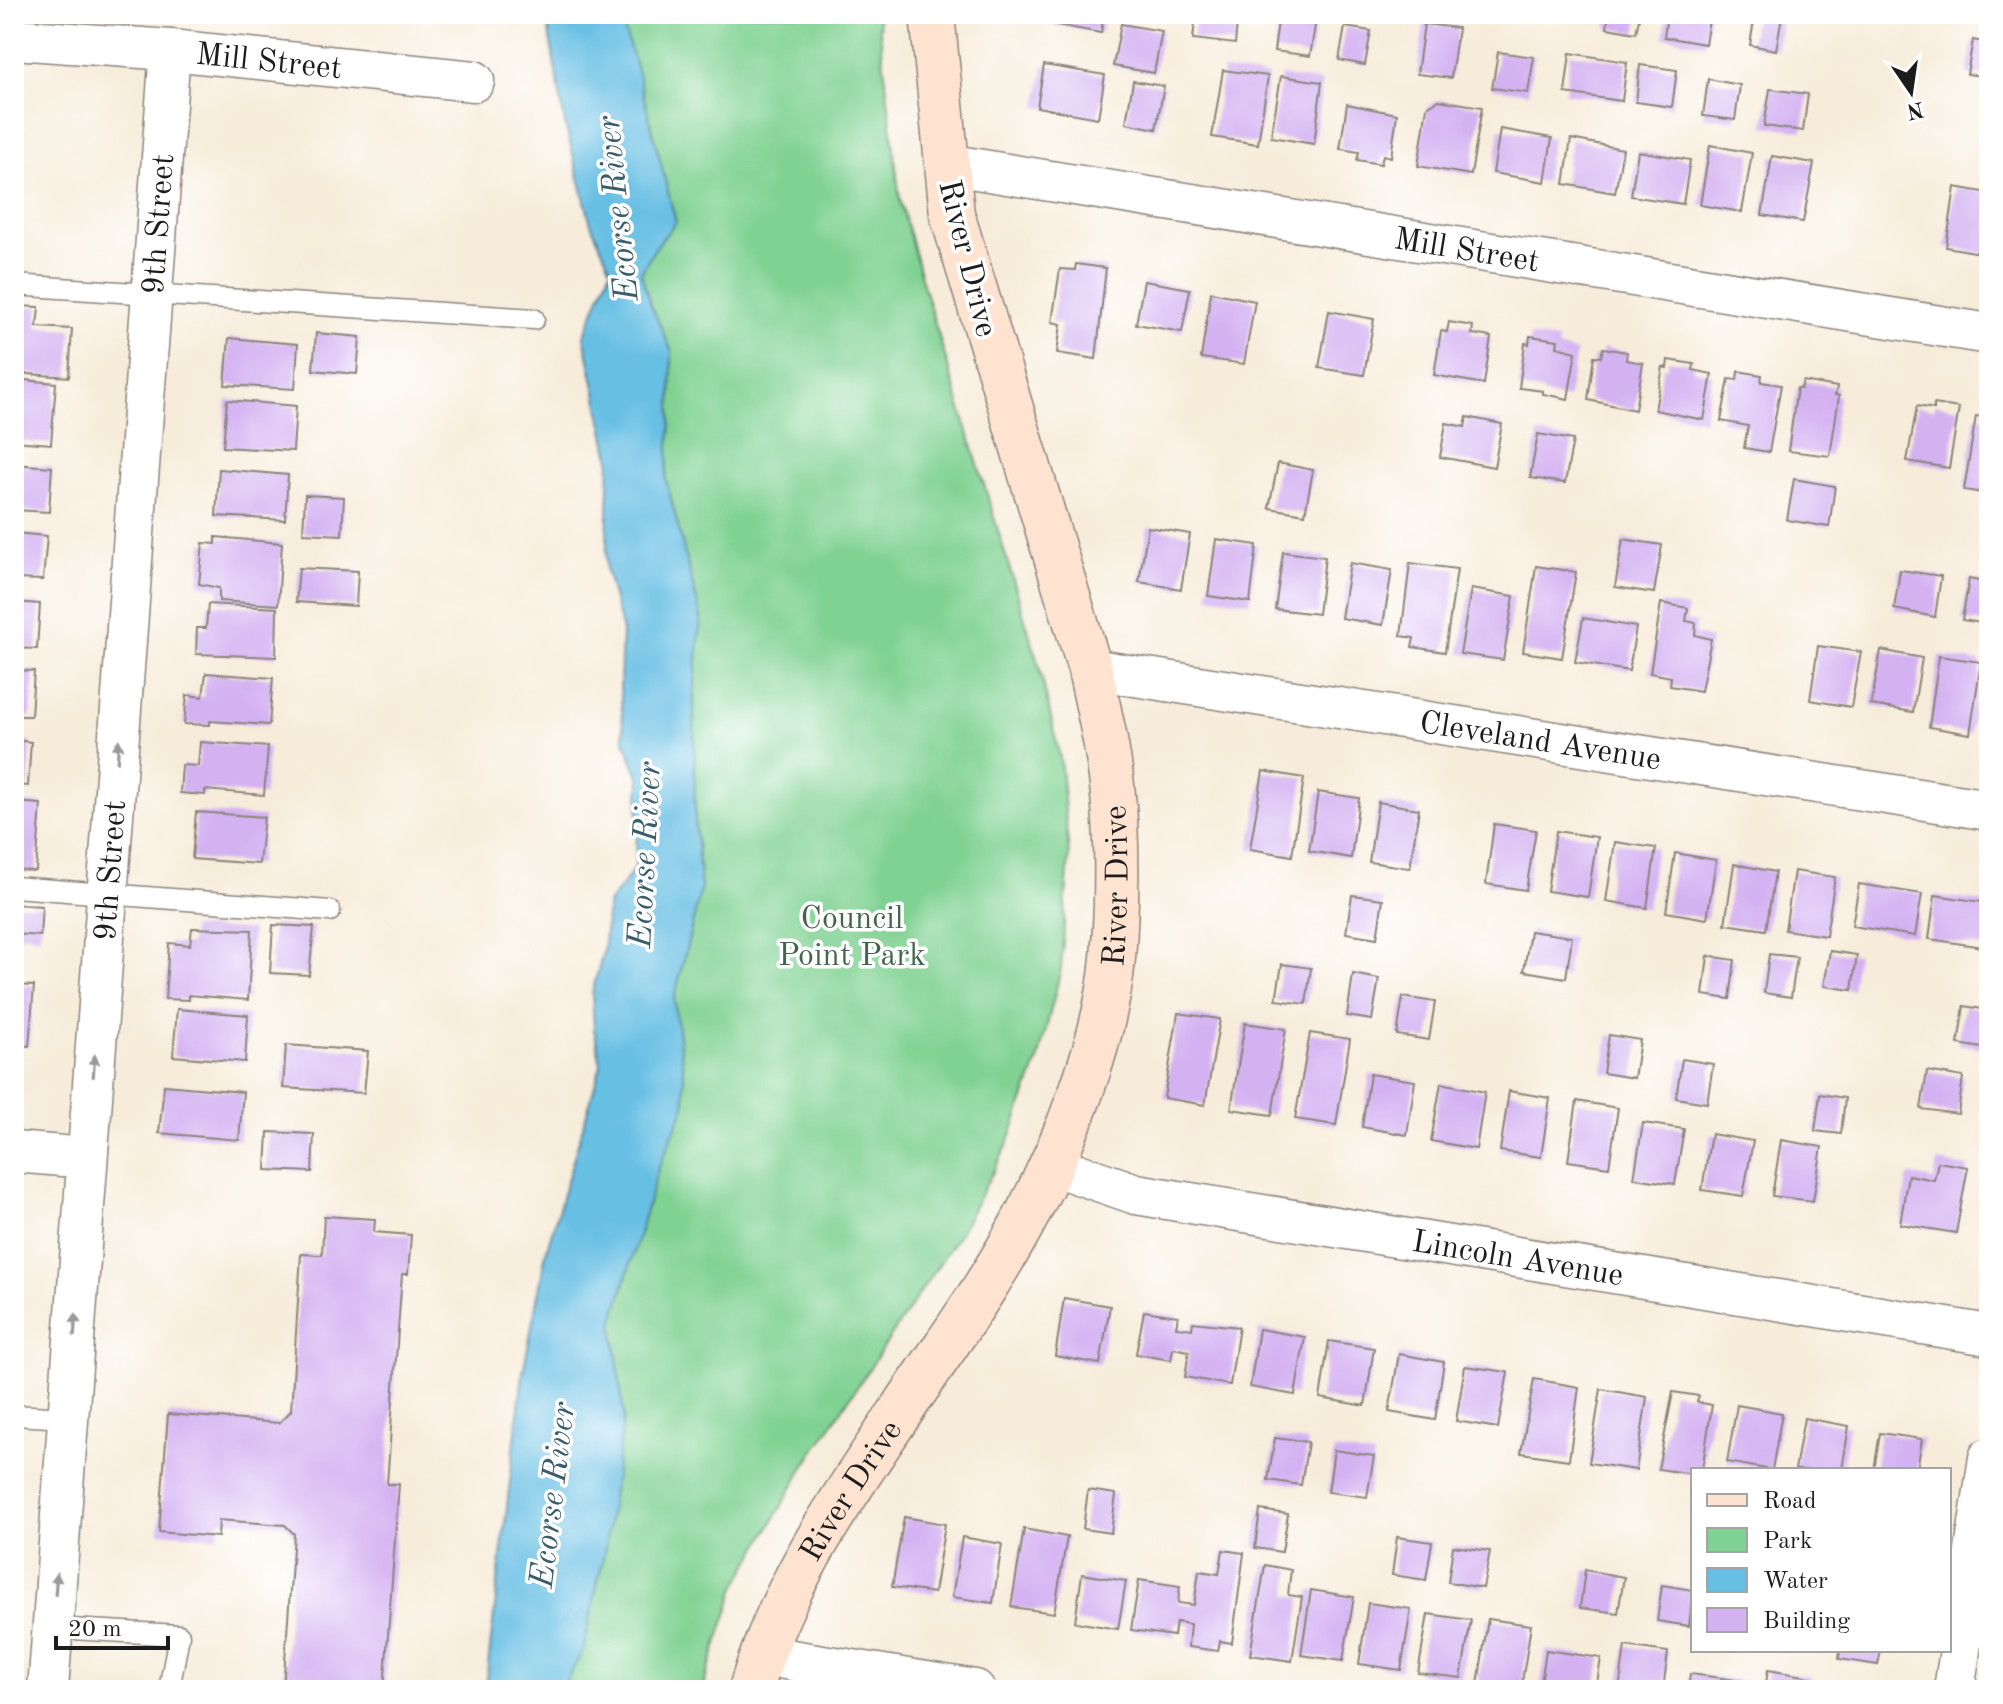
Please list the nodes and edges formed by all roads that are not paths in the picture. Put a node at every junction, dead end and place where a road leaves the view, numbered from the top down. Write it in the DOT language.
graph roads {
  1 [pos="932,14"];
  2 [pos="14,39"];
  3 [pos="170,50"];
  4 [pos="474,81"];
  5 [pos="946,164"];
  6 [pos="14,285"];
  7 [pos="152,295"];
  8 [pos="534,319"];
  9 [pos="1989,334"];
  10 [pos="1090,669"];
  11 [pos="1989,810"];
  12 [pos="14,887"];
  13 [pos="107,893"];
  14 [pos="330,911"];
  15 [pos="14,1152"];
  16 [pos="87,1158"];
  17 [pos="1052,1165"];
  18 [pos="1989,1335"];
  19 [pos="14,1415"];
  20 [pos="68,1418"];
  21 [pos="1989,1458"];
  22 [pos="53,1628"];
  23 [pos="756,1673"];
  24 [pos="48,1690"];
  25 [pos="169,1690"];
  26 [pos="975,1690"];
  27 [pos="1954,1690"];
  1 -- 5 [label="street, River Drive"];
  2 -- 3 [label="street, Mill Street"];
  3 -- 4 [label="street, Mill Street"];
  3 -- 7 [label="street, 9th Street"];
  5 -- 9 [label="street, Mill Street"];
  5 -- 10 [label="street, River Drive"];
  6 -- 7 [label="lane"];
  7 -- 8 [label="lane"];
  13 -- 7 [label="street, 9th Street, one-way"];
  10 -- 11 [label="street, Cleveland Avenue"];
  10 -- 17 [label="street, River Drive"];
  12 -- 13 [label="lane"];
  13 -- 14 [label="lane"];
  16 -- 13 [label="street, 9th Street, one-way"];
  15 -- 16 [label="street"];
  20 -- 16 [label="street, 9th Street, one-way"];
  17 -- 18 [label="street, Lincoln Avenue"];
  17 -- 23 [label="street, River Drive"];
  19 -- 20 [label="lane"];
  22 -- 20 [label="street, 9th Street, one-way"];
  21 -- 27 [label="street"];
  22 -- 24 [label="street, 9th Street"];
  22 -- 25 [label="lane"];
  23 -- 26 [label="street"];
}
